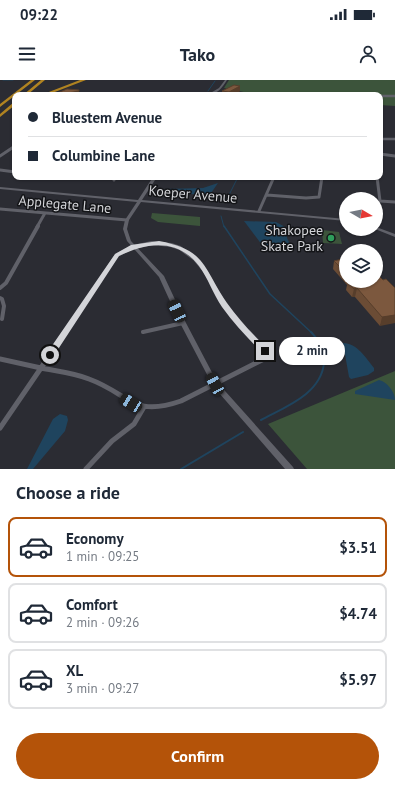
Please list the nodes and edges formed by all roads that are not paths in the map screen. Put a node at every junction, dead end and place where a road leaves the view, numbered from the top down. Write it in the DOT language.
graph roads {
  1 [pos="33,80"];
  2 [pos="43,80"];
  3 [pos="84,80"];
  4 [pos="226,80"];
  5 [pos="18,92"];
  6 [pos="29,92"];
  7 [pos="51,92"];
  8 [pos="214,92"];
  9 [pos="383,96"];
  10 [pos="395,96"];
  11 [pos="12,97"];
  12 [pos="0,106"];
  13 [pos="12,106"];
  14 [pos="12,111"];
  15 [pos="0,116"];
  16 [pos="0,119"];
  17 [pos="383,139"];
  18 [pos="395,139"];
  19 [pos="12,148"];
  20 [pos="383,154"];
  21 [pos="0,156"];
  22 [pos="395,156"];
  23 [pos="0,170"];
  24 [pos="12,172"];
  25 [pos="153,180"];
  26 [pos="273,180"];
  27 [pos="321,180"];
  28 [pos="378,180"];
  29 [pos="0,188"];
  30 [pos="267,195"];
  31 [pos="140,200"];
  32 [pos="395,202"];
  33 [pos="0,209"];
  34 [pos="259,211"];
  35 [pos="45,213"];
  36 [pos="339,218"];
  37 [pos="127,220"];
  38 [pos="383,231"];
  39 [pos="395,236"];
  40 [pos="133,247"];
  41 [pos="0,288"];
  42 [pos="0,298"];
  43 [pos="2,319"];
  44 [pos="183,323"];
  45 [pos="143,332"];
  46 [pos="0,359"];
  47 [pos="42,368"];
  48 [pos="215,384"];
  49 [pos="144,407"];
  50 [pos="0,428"];
  51 [pos="86,469"];
  52 [pos="290,469"];
  1 -- 5 [label="highway"];
  2 -- 6 [label="highway"];
  3 -- 7 [label="highway"];
  4 -- 8 [label="street"];
  9 -- 10 [label="street"];
  11 -- 12 [label="highway"];
  13 -- 15 [label="highway"];
  14 -- 16 [label="highway"];
  17 -- 18 [label="street"];
  19 -- 21 [label="street"];
  20 -- 22 [label="street"];
  23 -- 24 [label="street"];
  25 -- 31 [label="street"];
  26 -- 30 [label="street"];
  27 -- 30 [label="street"];
  28 -- 32 [label="street"];
  29 -- 31 [label="street, Koeper Avenue"];
  30 -- 34 [label="street"];
  31 -- 34 [label="street, Koeper Avenue"];
  31 -- 37 [label="street"];
  33 -- 35 [label="street, Applegate Lane"];
  34 -- 36 [label="street, Koeper Avenue"];
  35 -- 37 [label="street, Applegate Lane"];
  35 -- 41 [label="street"];
  37 -- 40 [label="street"];
  38 -- 39 [label="street"];
  40 -- 44 [label="street"];
  40 -- 47 [label="street"];
  40 -- 48 [label="street"];
  42 -- 43 [label="street"];
  44 -- 45 [label="street"];
  44 -- 48 [label="street"];
  46 -- 47 [label="street"];
  47 -- 49 [label="street"];
  47 -- 50 [label="street"];
  48 -- 49 [label="street"];
  48 -- 52 [label="street"];
  49 -- 51 [label="street"];
}
